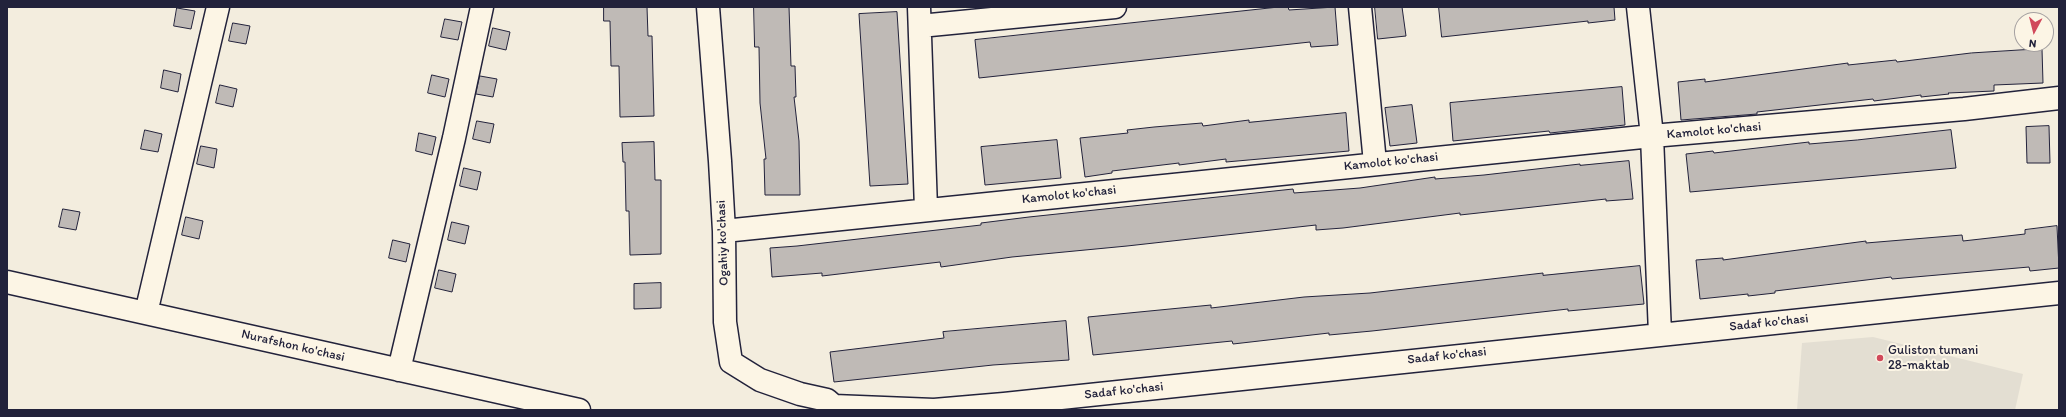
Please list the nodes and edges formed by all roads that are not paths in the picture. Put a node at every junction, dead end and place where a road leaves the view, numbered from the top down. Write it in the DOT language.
graph roads {
  1 [pos="218,7"];
  2 [pos="482,7"];
  3 [pos="708,7"];
  4 [pos="1115,7"];
  5 [pos="1360,7"];
  6 [pos="1638,7"];
  7 [pos="920,16"];
  8 [pos="2059,98"];
  9 [pos="1652,136"];
  10 [pos="1375,164"];
  11 [pos="926,209"];
  12 [pos="724,231"];
  13 [pos="7,282"];
  14 [pos="2059,293"];
  15 [pos="146,313"];
  16 [pos="1660,334"];
  17 [pos="399,370"];
  18 [pos="834,408"];
  19 [pos="579,410"];
  1 -- 15 [label="street"];
  2 -- 17 [label="street"];
  3 -- 12 [label="street, Ogahiy ko'chasi"];
  4 -- 7 [label="street"];
  5 -- 10 [label="street"];
  6 -- 9 [label="street"];
  7 -- 11 [label="street"];
  8 -- 9 [label="street, Kamolot ko'chasi"];
  9 -- 10 [label="street, Kamolot ko'chasi"];
  9 -- 16 [label="street"];
  10 -- 11 [label="street, Kamolot ko'chasi"];
  11 -- 12 [label="street, Kamolot ko'chasi"];
  12 -- 18 [label="street, Ogahiy ko'chasi"];
  13 -- 15 [label="street, Nurafshon ko'chasi"];
  14 -- 16 [label="street, Sadaf ko'chasi"];
  15 -- 17 [label="street, Nurafshon ko'chasi"];
  16 -- 18 [label="street, Sadaf ko'chasi"];
  17 -- 19 [label="street, Nurafshon ko'chasi"];
}
